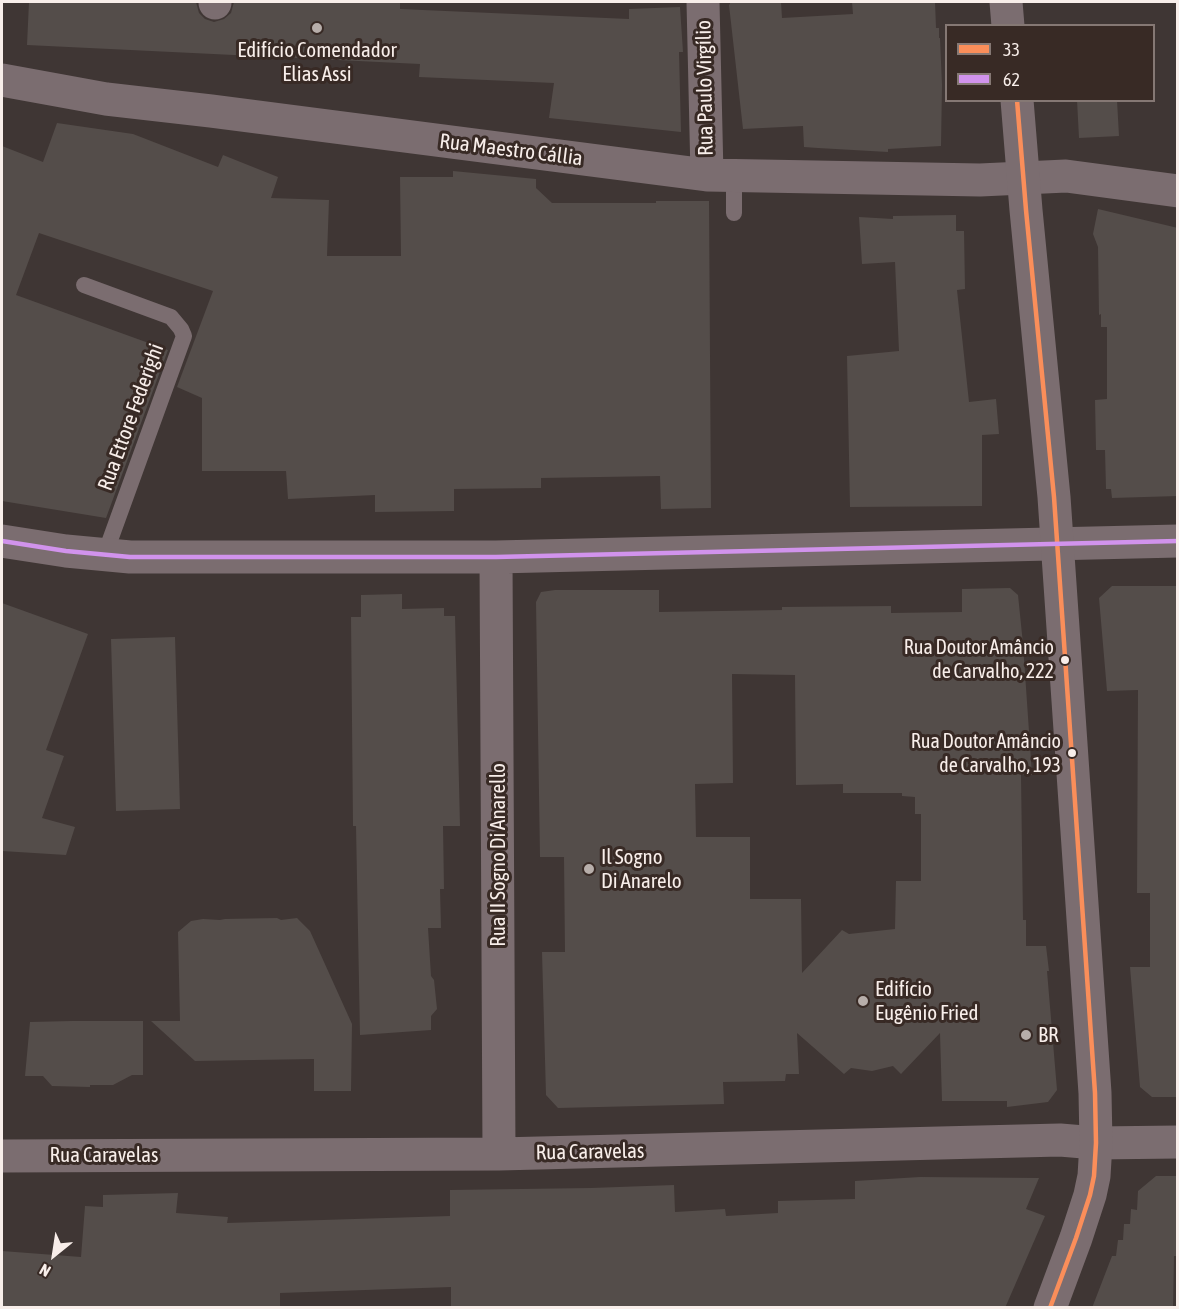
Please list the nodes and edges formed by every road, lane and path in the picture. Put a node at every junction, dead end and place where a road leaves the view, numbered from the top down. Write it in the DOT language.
graph roads {
  1 [pos="703,2"];
  2 [pos="1006,2"];
  3 [pos="1008,24"];
  4 [pos="2,80"];
  5 [pos="1017,102"];
  6 [pos="720,176"];
  7 [pos="1024,178"];
  8 [pos="1178,191"];
  9 [pos="734,213"];
  10 [pos="84,285"];
  11 [pos="2,540"];
  12 [pos="1178,541"];
  13 [pos="1058,544"];
  14 [pos="105,554"];
  15 [pos="496,557"];
  16 [pos="1178,1142"];
  17 [pos="1096,1143"];
  18 [pos="500,1154"];
  19 [pos="2,1156"];
  20 [pos="1050,1308"];
  1 -- 6 [label="street, Rua Paulo Virgílio"];
  2 -- 3 [label="street"];
  4 -- 6 [label="street, Rua Maestro Cállia"];
  5 -- 7 [label="street"];
  6 -- 7 [label="street, Rua Maestro Cállia"];
  6 -- 9 [label="lane"];
  7 -- 8 [label="street, Rua Maestro Cállia"];
  7 -- 13 [label="street"];
  10 -- 14 [label="lane, Rua Ettore Federighi"];
  11 -- 14 [label="street"];
  12 -- 13 [label="street"];
  13 -- 15 [label="street"];
  13 -- 17 [label="street"];
  14 -- 15 [label="street"];
  15 -- 18 [label="street, Rua II Sogno Di Anarello"];
  16 -- 17 [label="street, Rua Caravelas"];
  17 -- 18 [label="street, Rua Caravelas"];
  17 -- 20 [label="street"];
  18 -- 19 [label="street, Rua Caravelas"];
}
